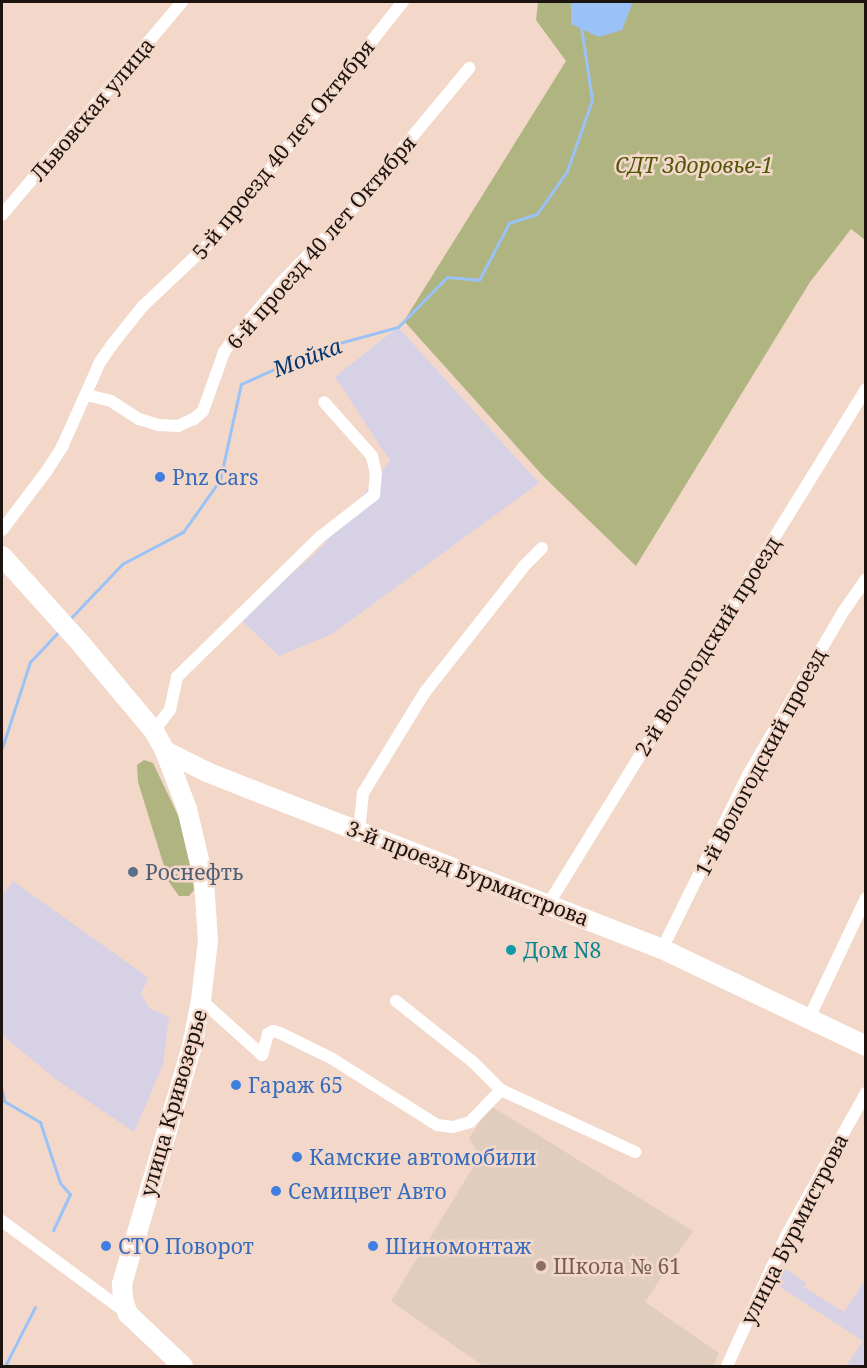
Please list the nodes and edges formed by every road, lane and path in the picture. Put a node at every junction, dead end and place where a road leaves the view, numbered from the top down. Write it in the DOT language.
graph roads {
  1 [pos="182,2"];
  2 [pos="403,2"];
  3 [pos="469,68"];
  4 [pos="2,215"];
  5 [pos="866,389"];
  6 [pos="87,395"];
  7 [pos="324,402"];
  8 [pos="2,530"];
  9 [pos="542,548"];
  10 [pos="2,556"];
  11 [pos="866,579"];
  12 [pos="154,731"];
  13 [pos="165,751"];
  14 [pos="359,831"];
  15 [pos="866,898"];
  16 [pos="549,903"];
  17 [pos="662,949"];
  18 [pos="201,1000"];
  19 [pos="396,1001"];
  20 [pos="808,1018"];
  21 [pos="866,1046"];
  22 [pos="501,1090"];
  23 [pos="866,1093"];
  24 [pos="635,1152"];
  25 [pos="2,1221"];
  26 [pos="128,1314"];
  27 [pos="183,1366"];
  28 [pos="727,1366"];
  1 -- 4 [label="street, Львовская улица"];
  2 -- 6 [label="street, 5-й проезд 40 лет Октября"];
  3 -- 6 [label="street, 6-й проезд 40 лет Октября"];
  5 -- 16 [label="street, 2-й Вологодский проезд"];
  6 -- 8 [label="street, 5-й проезд 40 лет Октября"];
  7 -- 12 [label="street"];
  9 -- 14 [label="street"];
  10 -- 12 [label="main road, улица Кривозерье"];
  11 -- 17 [label="street, 1-й Вологодский проезд"];
  12 -- 13 [label="main road, улица Кривозерье"];
  13 -- 14 [label="main road, 3-й проезд Бурмистрова"];
  13 -- 18 [label="main road, улица Кривозерье"];
  14 -- 16 [label="main road, 3-й проезд Бурмистрова"];
  15 -- 20 [label="street"];
  16 -- 17 [label="main road, 3-й проезд Бурмистрова"];
  17 -- 20 [label="main road, 3-й проезд Бурмистрова"];
  18 -- 22 [label="street"];
  18 -- 26 [label="main road, улица Кривозерье"];
  19 -- 22 [label="street"];
  20 -- 21 [label="main road, 3-й проезд Бурмистрова"];
  22 -- 24 [label="street"];
  23 -- 28 [label="street, улица Бурмистрова"];
  25 -- 26 [label="street"];
  26 -- 27 [label="main road"];
}
